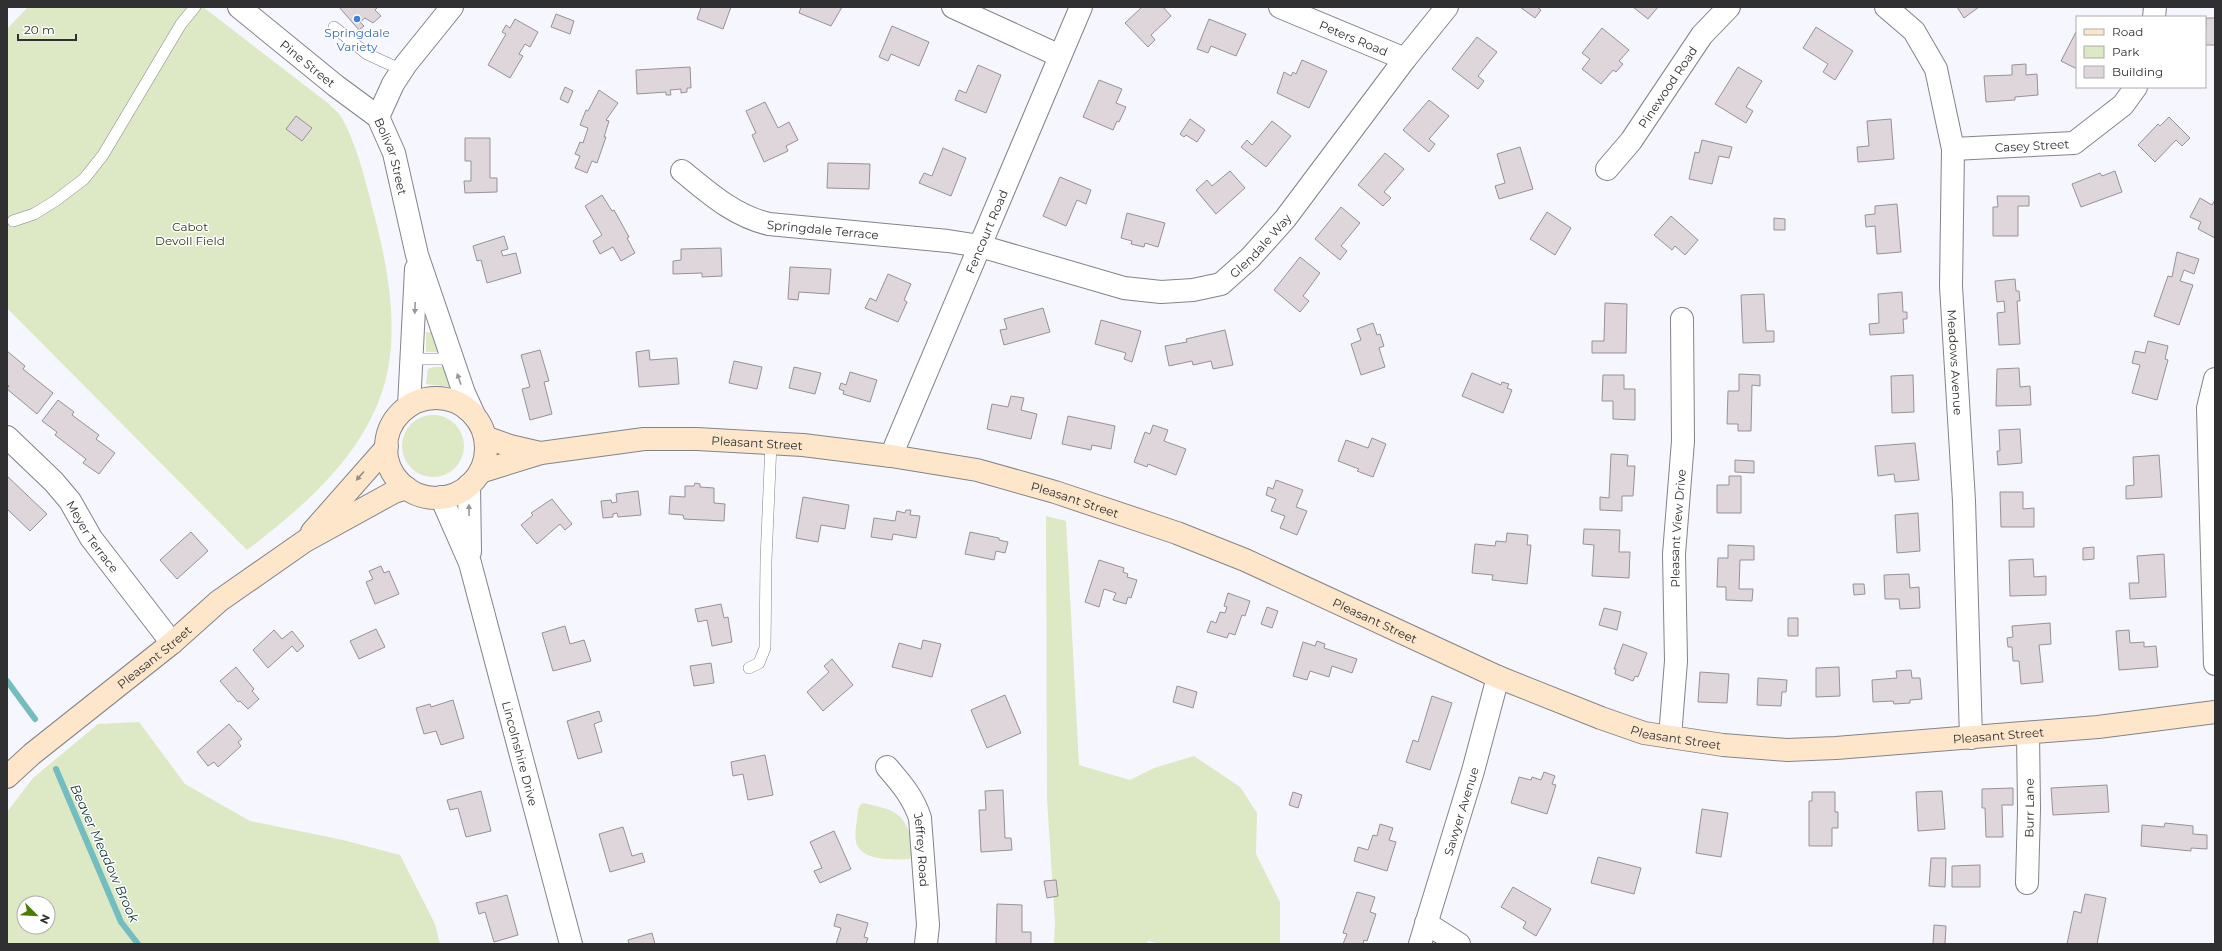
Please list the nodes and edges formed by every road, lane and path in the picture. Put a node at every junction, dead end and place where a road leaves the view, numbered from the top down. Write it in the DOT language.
graph roads {
  1 [pos="195,7"];
  2 [pos="239,7"];
  3 [pos="452,7"];
  4 [pos="953,7"];
  5 [pos="1081,7"];
  6 [pos="1280,7"];
  7 [pos="1447,7"];
  8 [pos="1729,7"];
  9 [pos="1886,7"];
  10 [pos="334,27"];
  11 [pos="1060,56"];
  12 [pos="1405,59"];
  13 [pos="402,70"];
  14 [pos="2135,88"];
  15 [pos="378,117"];
  16 [pos="1953,149"];
  17 [pos="1607,169"];
  18 [pos="682,171"];
  19 [pos="13,221"];
  20 [pos="980,246"];
  21 [pos="417,255"];
  22 [pos="1682,319"];
  23 [pos="412,358"];
  24 [pos="452,360"];
  25 [pos="2215,379"];
  26 [pos="409,406"];
  27 [pos="474,415"];
  28 [pos="7,436"];
  29 [pos="485,437"];
  30 [pos="771,443"];
  31 [pos="387,447"];
  32 [pos="541,453"];
  33 [pos="891,456"];
  34 [pos="474,478"];
  35 [pos="407,488"];
  36 [pos="442,497"];
  37 [pos="305,541"];
  38 [pos="470,563"];
  39 [pos="172,643"];
  40 [pos="2215,664"];
  41 [pos="749,668"];
  42 [pos="1498,677"];
  43 [pos="2215,712"];
  44 [pos="2028,733"];
  45 [pos="1670,737"];
  46 [pos="1970,738"];
  47 [pos="887,767"];
  48 [pos="7,777"];
  49 [pos="2027,883"];
  50 [pos="1426,923"];
  51 [pos="571,944"];
  52 [pos="926,944"];
  53 [pos="1420,944"];
  54 [pos="1459,944"];
  1 -- 19 [label="lane"];
  2 -- 15 [label="street, Pine Street"];
  3 -- 13 [label="street, Bolivar Street"];
  4 -- 11 [label="street"];
  5 -- 11 [label="street, Fencourt Road"];
  6 -- 12 [label="street, Peters Road"];
  7 -- 12 [label="street, Glendale Way"];
  8 -- 17 [label="street, Pinewood Road"];
  9 -- 16 [label="street, Meadows Avenue"];
  10 -- 13 [label="lane"];
  11 -- 20 [label="street, Fencourt Road"];
  12 -- 20 [label="street, Glendale Way"];
  13 -- 15 [label="street, Bolivar Street"];
  14 -- 16 [label="street, Casey Street"];
  15 -- 21 [label="street, Bolivar Street"];
  16 -- 46 [label="street, Meadows Avenue"];
  18 -- 20 [label="street, Springdale Terrace"];
  20 -- 33 [label="street, Fencourt Road"];
  21 -- 23 [label="street, Bolivar Street, one-way"];
  21 -- 24 [label="street, Bolivar Street"];
  22 -- 45 [label="street, Pleasant View Drive"];
  23 -- 24 [label="lane"];
  23 -- 26 [label="street, Bolivar Street"];
  27 -- 24 [label="street, Bolivar Street, one-way"];
  25 -- 40 [label="street"];
  26 -- 27 [label="main road"];
  26 -- 31 [label="main road"];
  27 -- 29 [label="main road"];
  28 -- 39 [label="street, Meyer Terrace"];
  29 -- 32 [label="main road, Pleasant Street"];
  29 -- 34 [label="main road"];
  30 -- 32 [label="main road, Pleasant Street"];
  30 -- 33 [label="main road, Pleasant Street"];
  30 -- 41 [label="lane"];
  31 -- 35 [label="main road"];
  31 -- 37 [label="main road, Pleasant Street, one-way"];
  32 -- 34 [label="main road, Pleasant Street"];
  33 -- 42 [label="main road, Pleasant Street"];
  34 -- 36 [label="main road"];
  38 -- 34 [label="street, Lincolnshire Drive, one-way"];
  35 -- 36 [label="main road"];
  35 -- 37 [label="main road, Pleasant Street"];
  36 -- 38 [label="street, Lincolnshire Drive"];
  37 -- 39 [label="main road, Pleasant Street"];
  38 -- 51 [label="street, Lincolnshire Drive"];
  39 -- 48 [label="main road, Pleasant Street"];
  42 -- 45 [label="main road, Pleasant Street"];
  42 -- 50 [label="street, Sawyer Avenue"];
  43 -- 44 [label="main road, Pleasant Street"];
  44 -- 46 [label="main road, Pleasant Street"];
  44 -- 49 [label="street, Burr Lane"];
  45 -- 46 [label="main road, Pleasant Street"];
  47 -- 52 [label="street, Jeffrey Road"];
  50 -- 53 [label="street, Sawyer Avenue"];
  50 -- 54 [label="street"];
}
